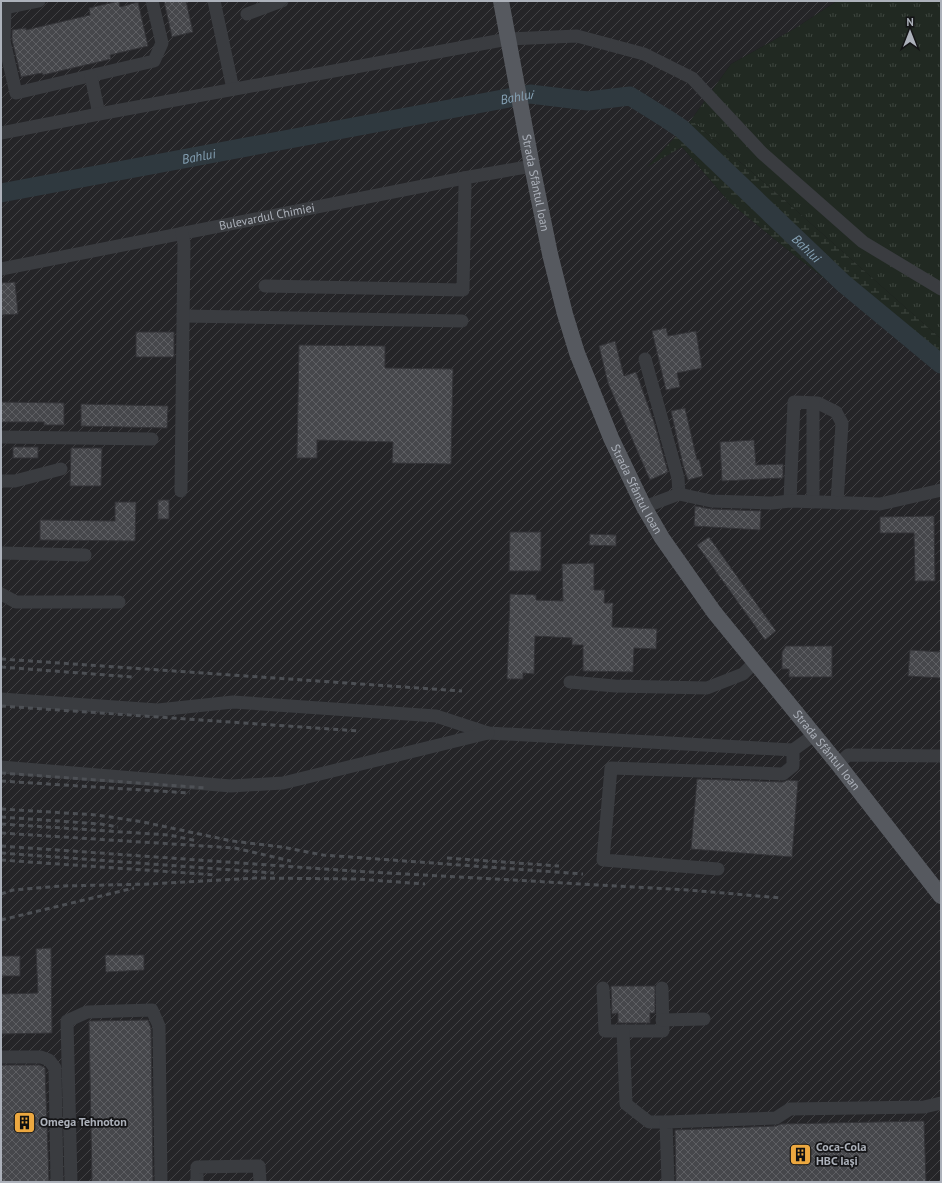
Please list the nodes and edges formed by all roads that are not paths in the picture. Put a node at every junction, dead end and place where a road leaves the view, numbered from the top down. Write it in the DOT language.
graph roads {
  1 [pos="39,1"];
  2 [pos="152,1"];
  3 [pos="214,1"];
  4 [pos="282,1"];
  5 [pos="501,1"];
  6 [pos="247,14"];
  7 [pos="508,39"];
  8 [pos="91,76"];
  9 [pos="232,89"];
  10 [pos="99,114"];
  11 [pos="1,133"];
  12 [pos="532,166"];
  13 [pos="464,178"];
  14 [pos="182,233"];
  15 [pos="1,269"];
  16 [pos="265,286"];
  17 [pos="941,288"];
  18 [pos="183,316"];
  19 [pos="462,320"];
  20 [pos="645,359"];
  21 [pos="814,403"];
  22 [pos="1,437"];
  23 [pos="152,439"];
  24 [pos="61,470"];
  25 [pos="1,481"];
  26 [pos="941,490"];
  27 [pos="181,491"];
  28 [pos="679,494"];
  29 [pos="790,501"];
  30 [pos="813,502"];
  31 [pos="837,503"];
  32 [pos="644,507"];
  33 [pos="1,553"];
  34 [pos="85,555"];
  35 [pos="1,594"];
  36 [pos="119,602"];
  37 [pos="755,662"];
  38 [pos="570,682"];
  39 [pos="1,699"];
  40 [pos="488,733"];
  41 [pos="814,735"];
  42 [pos="793,750"];
  43 [pos="941,756"];
  44 [pos="838,764"];
  45 [pos="1,767"];
  46 [pos="718,869"];
  47 [pos="941,896"];
  48 [pos="603,988"];
  49 [pos="662,988"];
  50 [pos="704,1019"];
  51 [pos="662,1020"];
  52 [pos="624,1031"];
  53 [pos="1,1057"];
  54 [pos="941,1104"];
  55 [pos="666,1122"];
  56 [pos="57,1182"];
  57 [pos="70,1182"];
  58 [pos="161,1182"];
  59 [pos="197,1182"];
  60 [pos="260,1182"];
  61 [pos="668,1182"];
  1 -- 8 [label="street"];
  2 -- 8 [label="street"];
  3 -- 9 [label="street"];
  4 -- 6 [label="street"];
  5 -- 7 [label="main road, Strada Sfântul Ioan"];
  7 -- 9 [label="street"];
  7 -- 12 [label="main road, Strada Sfântul Ioan"];
  7 -- 17 [label="street"];
  8 -- 10 [label="street"];
  9 -- 10 [label="street"];
  10 -- 11 [label="street"];
  12 -- 13 [label="street, Bulevardul Chimiei"];
  12 -- 32 [label="main road, Strada Sfântul Ioan"];
  13 -- 14 [label="street, Bulevardul Chimiei"];
  13 -- 16 [label="street"];
  14 -- 15 [label="street, Bulevardul Chimiei"];
  14 -- 18 [label="street"];
  18 -- 19 [label="street"];
  18 -- 27 [label="street"];
  20 -- 28 [label="street"];
  21 -- 29 [label="street"];
  21 -- 30 [label="street"];
  21 -- 31 [label="street"];
  22 -- 23 [label="street"];
  24 -- 25 [label="street"];
  26 -- 31 [label="street"];
  28 -- 29 [label="street"];
  28 -- 32 [label="street"];
  29 -- 30 [label="street"];
  30 -- 31 [label="street"];
  32 -- 37 [label="main road, Strada Sfântul Ioan"];
  33 -- 34 [label="street"];
  35 -- 36 [label="street"];
  37 -- 38 [label="street"];
  37 -- 41 [label="main road, Strada Sfântul Ioan"];
  39 -- 40 [label="street"];
  40 -- 42 [label="street"];
  40 -- 45 [label="street"];
  41 -- 42 [label="street"];
  41 -- 44 [label="main road, Strada Sfântul Ioan"];
  42 -- 46 [label="street"];
  43 -- 44 [label="street"];
  44 -- 47 [label="main road, Strada Sfântul Ioan"];
  48 -- 52 [label="street"];
  49 -- 51 [label="street"];
  50 -- 51 [label="street"];
  51 -- 52 [label="street"];
  52 -- 55 [label="street"];
  53 -- 56 [label="street"];
  54 -- 55 [label="street"];
  55 -- 61 [label="street"];
  57 -- 58 [label="street"];
  59 -- 60 [label="street"];
}
